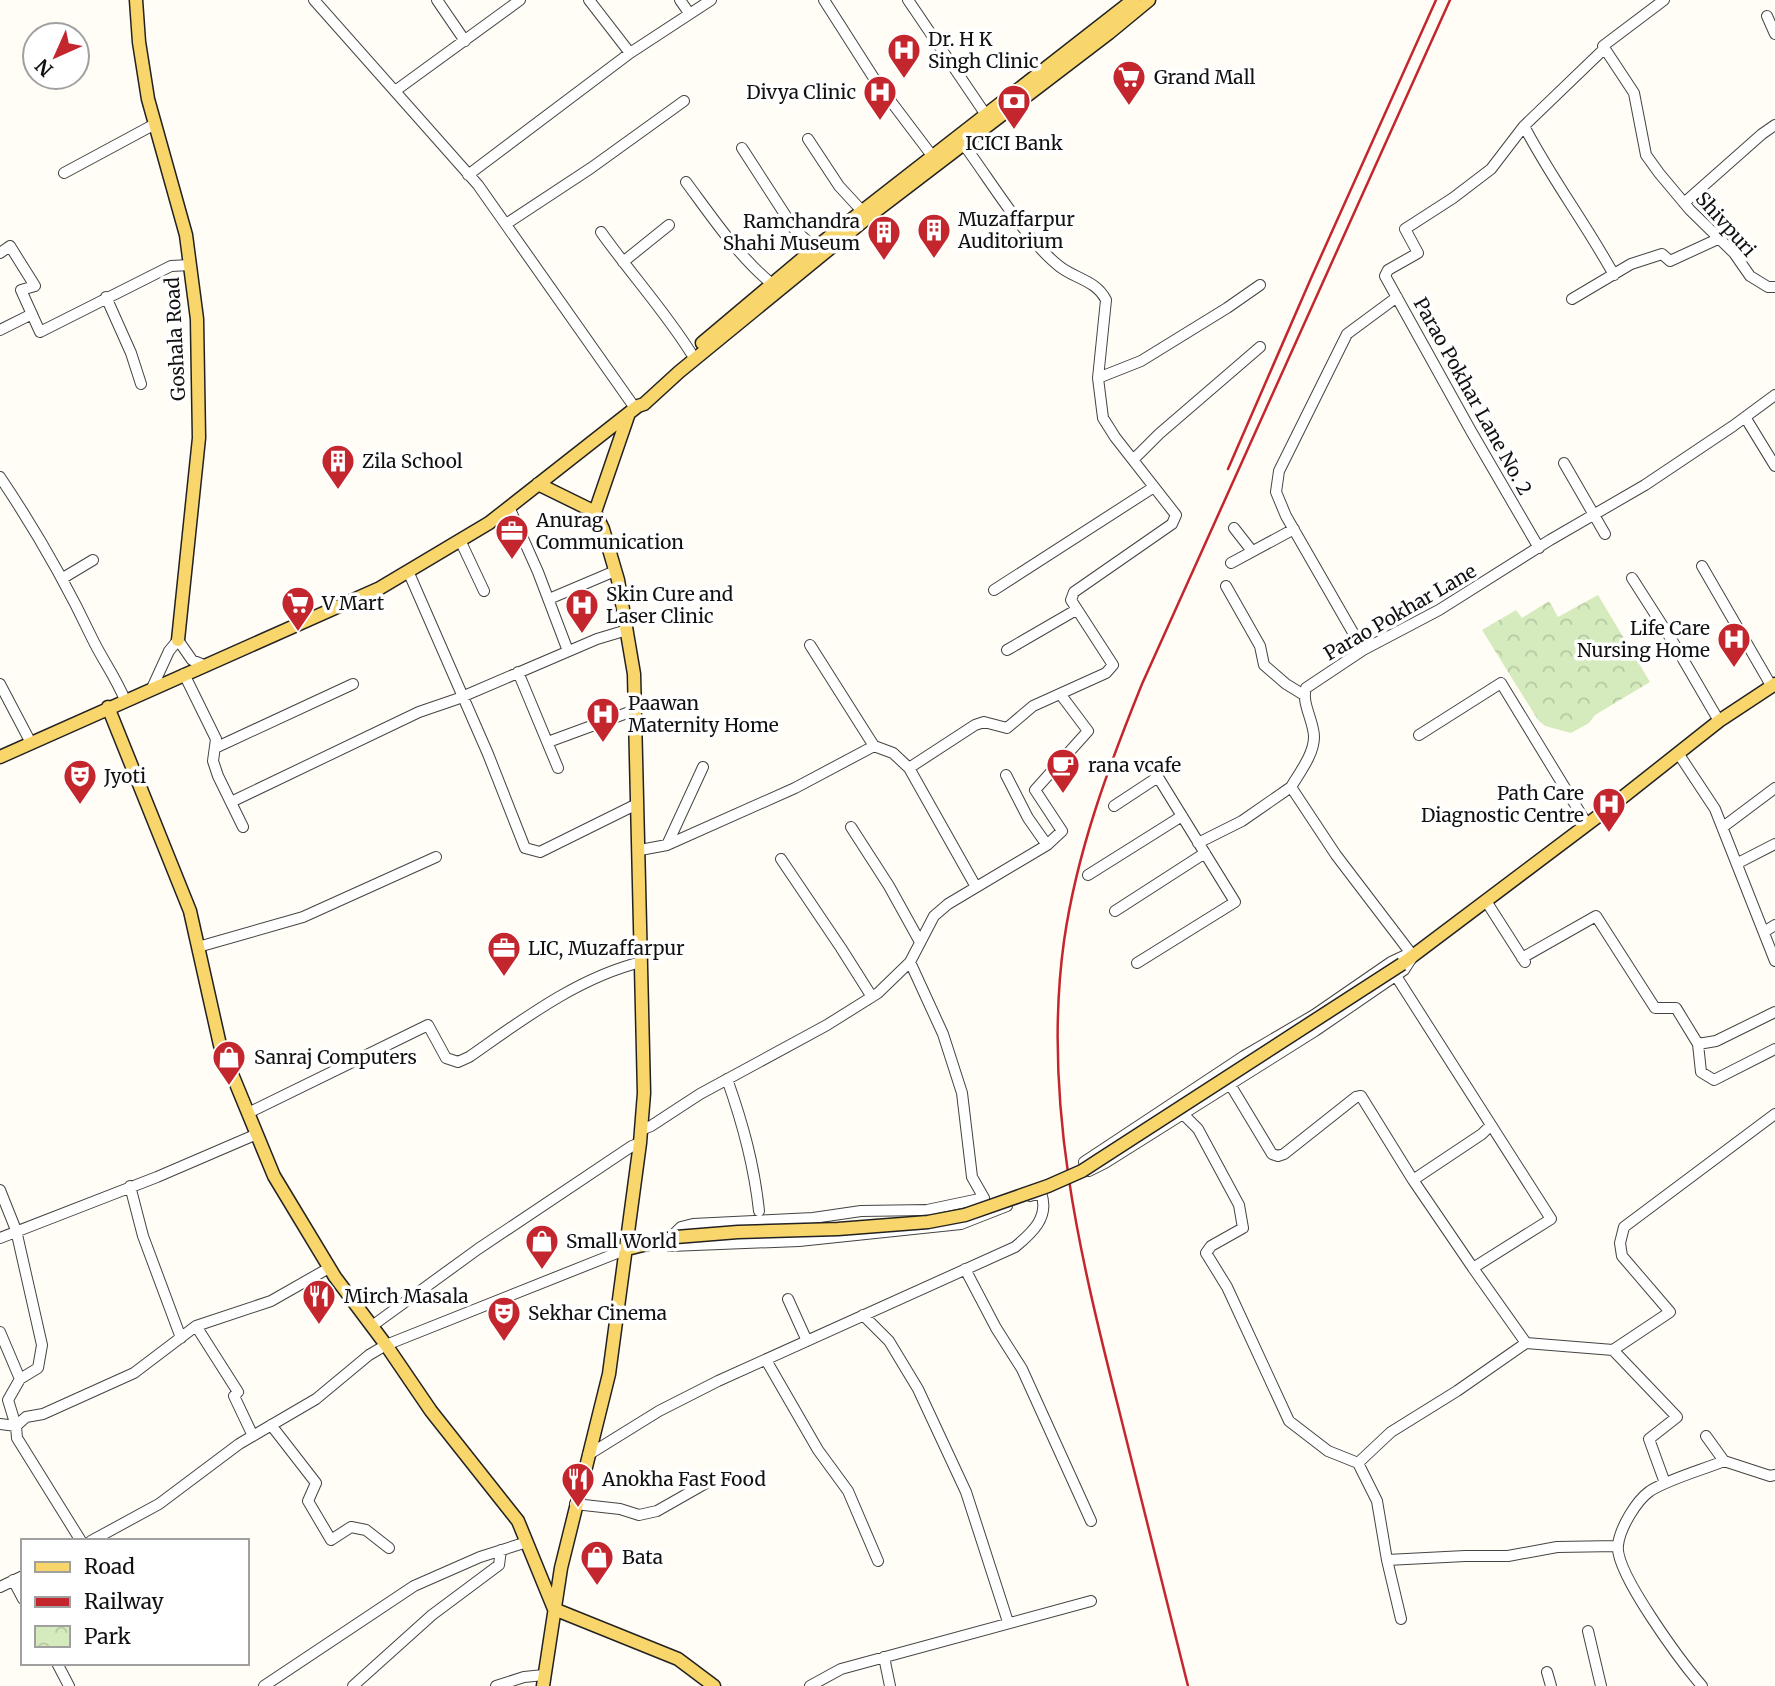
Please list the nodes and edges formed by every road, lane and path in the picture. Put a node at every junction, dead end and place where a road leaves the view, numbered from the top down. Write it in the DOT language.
graph roads {
  1 [pos="136,0"];
  2 [pos="314,0"];
  3 [pos="437,0"];
  4 [pos="520,0"];
  5 [pos="589,0"];
  6 [pos="680,0"];
  7 [pos="711,0"];
  8 [pos="824,0"];
  9 [pos="908,0"];
  10 [pos="1133,0"];
  11 [pos="1149,0"];
  12 [pos="1664,0"];
  13 [pos="689,13"];
  14 [pos="1767,16"];
  15 [pos="1775,34"];
  16 [pos="465,41"];
  17 [pos="1604,49"];
  18 [pos="630,53"];
  19 [pos="395,91"];
  20 [pos="684,101"];
  21 [pos="986,115"];
  22 [pos="155,124"];
  23 [pos="1775,125"];
  24 [pos="1524,126"];
  25 [pos="808,139"];
  26 [pos="964,145"];
  27 [pos="742,148"];
  28 [pos="933,157"];
  29 [pos="64,173"];
  30 [pos="468,175"];
  31 [pos="686,182"];
  32 [pos="1684,203"];
  33 [pos="862,211"];
  34 [pos="506,224"];
  35 [pos="669,225"];
  36 [pos="601,232"];
  37 [pos="1720,238"];
  38 [pos="815,248"];
  39 [pos="0,253"];
  40 [pos="623,262"];
  41 [pos="190,265"];
  42 [pos="1614,275"];
  43 [pos="772,284"];
  44 [pos="1260,285"];
  45 [pos="1775,286"];
  46 [pos="106,297"];
  47 [pos="1397,297"];
  48 [pos="1572,299"];
  49 [pos="32,314"];
  50 [pos="0,330"];
  51 [pos="1259,347"];
  52 [pos="691,353"];
  53 [pos="1098,378"];
  54 [pos="141,384"];
  55 [pos="1775,395"];
  56 [pos="634,409"];
  57 [pos="1745,417"];
  58 [pos="1133,460"];
  59 [pos="1564,463"];
  60 [pos="1775,466"];
  61 [pos="0,477"];
  62 [pos="538,484"];
  63 [pos="1154,487"];
  64 [pos="509,508"];
  65 [pos="595,512"];
  66 [pos="1594,516"];
  67 [pos="1234,528"];
  68 [pos="1294,528"];
  69 [pos="1605,534"];
  70 [pos="460,540"];
  71 [pos="1539,548"];
  72 [pos="1252,551"];
  73 [pos="93,560"];
  74 [pos="1231,563"];
  75 [pos="1702,566"];
  76 [pos="408,571"];
  77 [pos="615,571"];
  78 [pos="63,578"];
  79 [pos="1632,578"];
  80 [pos="1226,586"];
  81 [pos="994,590"];
  82 [pos="484,591"];
  83 [pos="549,599"];
  84 [pos="1076,610"];
  85 [pos="626,630"];
  86 [pos="178,640"];
  87 [pos="810,645"];
  88 [pos="1007,650"];
  89 [pos="1363,650"];
  90 [pos="568,651"];
  91 [pos="204,665"];
  92 [pos="517,672"];
  93 [pos="184,674"];
  94 [pos="0,684"];
  95 [pos="354,684"];
  96 [pos="1773,685"];
  97 [pos="152,688"];
  98 [pos="1061,695"];
  99 [pos="1304,695"];
  100 [pos="464,696"];
  101 [pos="125,700"];
  102 [pos="108,707"];
  103 [pos="635,710"];
  104 [pos="1719,721"];
  105 [pos="1419,735"];
  106 [pos="548,742"];
  107 [pos="31,743"];
  108 [pos="874,746"];
  109 [pos="215,748"];
  110 [pos="1678,753"];
  111 [pos="0,757"];
  112 [pos="703,767"];
  113 [pos="558,768"];
  114 [pos="909,768"];
  115 [pos="1006,775"];
  116 [pos="1291,787"];
  117 [pos="1775,788"];
  118 [pos="232,802"];
  119 [pos="637,804"];
  120 [pos="1114,806"];
  121 [pos="1182,816"];
  122 [pos="1587,824"];
  123 [pos="243,827"];
  124 [pos="851,827"];
  125 [pos="1723,827"];
  126 [pos="1198,843"];
  127 [pos="1775,844"];
  128 [pos="667,845"];
  129 [pos="1048,845"];
  130 [pos="640,850"];
  131 [pos="1205,853"];
  132 [pos="436,857"];
  133 [pos="781,859"];
  134 [pos="1738,863"];
  135 [pos="1088,875"];
  136 [pos="976,887"];
  137 [pos="1486,901"];
  138 [pos="1115,911"];
  139 [pos="1775,925"];
  140 [pos="1765,932"];
  141 [pos="920,942"];
  142 [pos="198,947"];
  143 [pos="1413,956"];
  144 [pos="1775,961"];
  145 [pos="641,962"];
  146 [pos="910,962"];
  147 [pos="1137,963"];
  148 [pos="1399,970"];
  149 [pos="872,997"];
  150 [pos="1775,1012"];
  151 [pos="1698,1044"];
  152 [pos="1775,1049"];
  153 [pos="1222,1070"];
  154 [pos="727,1080"];
  155 [pos="1230,1084"];
  156 [pos="1172,1103"];
  157 [pos="248,1113"];
  158 [pos="1183,1114"];
  159 [pos="1775,1114"];
  160 [pos="1490,1126"];
  161 [pos="257,1134"];
  162 [pos="641,1137"];
  163 [pos="1413,1180"];
  164 [pos="130,1186"];
  165 [pos="0,1190"];
  166 [pos="759,1211"];
  167 [pos="16,1230"];
  168 [pos="0,1238"];
  169 [pos="668,1239"];
  170 [pos="627,1249"];
  171 [pos="329,1268"];
  172 [pos="1473,1268"];
  173 [pos="965,1269"];
  174 [pos="788,1300"];
  175 [pos="863,1315"];
  176 [pos="197,1326"];
  177 [pos="372,1326"];
  178 [pos="0,1332"];
  179 [pos="181,1338"];
  180 [pos="807,1341"];
  181 [pos="1526,1343"];
  182 [pos="386,1345"];
  183 [pos="1613,1350"];
  184 [pos="766,1360"];
  185 [pos="20,1379"];
  186 [pos="0,1424"];
  187 [pos="271,1425"];
  188 [pos="16,1426"];
  189 [pos="253,1436"];
  190 [pos="1706,1436"];
  191 [pos="588,1455"];
  192 [pos="1724,1461"];
  193 [pos="1358,1463"];
  194 [pos="1773,1476"];
  195 [pos="708,1482"];
  196 [pos="1665,1483"];
  197 [pos="575,1504"];
  198 [pos="1091,1521"];
  199 [pos="80,1539"];
  200 [pos="95,1539"];
  201 [pos="527,1542"];
  202 [pos="1617,1546"];
  203 [pos="388,1548"];
  204 [pos="501,1550"];
  205 [pos="1387,1560"];
  206 [pos="878,1562"];
  207 [pos="18,1578"];
  208 [pos="0,1587"];
  209 [pos="1091,1601"];
  210 [pos="554,1609"];
  211 [pos="1401,1619"];
  212 [pos="1008,1622"];
  213 [pos="1588,1631"];
  214 [pos="884,1657"];
  215 [pos="58,1665"];
  216 [pos="1547,1672"];
  217 [pos="543,1680"];
  218 [pos="709,1685"];
  219 [pos="69,1686"];
  220 [pos="264,1686"];
  221 [pos="353,1686"];
  222 [pos="496,1686"];
  223 [pos="810,1686"];
  224 [pos="890,1686"];
  225 [pos="1550,1686"];
  226 [pos="1601,1686"];
  227 [pos="1702,1686"];
  1 -- 22 [label="main road, Goshala Road"];
  2 -- 19 [label="street"];
  3 -- 16 [label="street"];
  4 -- 16 [label="street"];
  5 -- 18 [label="street"];
  6 -- 13 [label="street"];
  7 -- 13 [label="street"];
  8 -- 28 [label="street"];
  9 -- 21 [label="street"];
  10 -- 21 [label="main road"];
  11 -- 26 [label="main road"];
  12 -- 17 [label="street"];
  13 -- 18 [label="street"];
  14 -- 15 [label="street"];
  16 -- 19 [label="street"];
  17 -- 24 [label="street"];
  17 -- 32 [label="street, Shivpuri"];
  18 -- 30 [label="street"];
  19 -- 30 [label="street"];
  20 -- 34 [label="street"];
  21 -- 28 [label="main road"];
  22 -- 29 [label="street"];
  22 -- 41 [label="main road, Goshala Road"];
  23 -- 32 [label="street"];
  24 -- 42 [label="street"];
  24 -- 47 [label="street, Parao Pokhar Lane No. 2"];
  25 -- 33 [label="street"];
  26 -- 53 [label="street"];
  26 -- 56 [label="main road"];
  27 -- 38 [label="street"];
  28 -- 33 [label="main road"];
  30 -- 34 [label="street"];
  31 -- 43 [label="street"];
  32 -- 37 [label="street, Shivpuri"];
  33 -- 38 [label="main road"];
  34 -- 56 [label="street"];
  35 -- 40 [label="street"];
  36 -- 40 [label="street"];
  37 -- 42 [label="street"];
  37 -- 45 [label="street, Shivpuri"];
  38 -- 43 [label="main road"];
  39 -- 49 [label="street"];
  40 -- 52 [label="street"];
  41 -- 46 [label="street"];
  41 -- 86 [label="main road, Goshala Road"];
  42 -- 48 [label="street"];
  43 -- 52 [label="main road"];
  44 -- 53 [label="street"];
  46 -- 49 [label="street"];
  46 -- 54 [label="street"];
  47 -- 68 [label="street"];
  47 -- 71 [label="street, Parao Pokhar Lane No. 2"];
  49 -- 50 [label="street"];
  51 -- 58 [label="street"];
  52 -- 56 [label="main road"];
  53 -- 58 [label="street"];
  55 -- 57 [label="street, Parao Pokhar Lane"];
  56 -- 62 [label="main road"];
  56 -- 65 [label="main road"];
  57 -- 60 [label="street"];
  57 -- 66 [label="street, Parao Pokhar Lane"];
  58 -- 63 [label="street"];
  59 -- 66 [label="street"];
  61 -- 78 [label="street"];
  62 -- 64 [label="main road"];
  62 -- 65 [label="main road"];
  63 -- 81 [label="street"];
  63 -- 84 [label="street"];
  64 -- 70 [label="main road"];
  64 -- 83 [label="street"];
  65 -- 77 [label="main road"];
  66 -- 69 [label="street"];
  66 -- 71 [label="street, Parao Pokhar Lane"];
  67 -- 72 [label="street"];
  68 -- 72 [label="street"];
  68 -- 89 [label="street"];
  70 -- 76 [label="main road"];
  70 -- 82 [label="street"];
  71 -- 89 [label="street, Parao Pokhar Lane"];
  72 -- 74 [label="street"];
  73 -- 78 [label="street"];
  75 -- 96 [label="street"];
  76 -- 91 [label="main road"];
  76 -- 100 [label="street"];
  77 -- 83 [label="street"];
  77 -- 85 [label="main road"];
  78 -- 101 [label="street"];
  79 -- 104 [label="street"];
  80 -- 99 [label="street"];
  83 -- 90 [label="street"];
  84 -- 88 [label="street"];
  84 -- 98 [label="street"];
  85 -- 90 [label="street"];
  85 -- 103 [label="main road"];
  86 -- 91 [label="street"];
  86 -- 97 [label="street"];
  87 -- 108 [label="street"];
  89 -- 99 [label="street, Parao Pokhar Lane"];
  90 -- 92 [label="street"];
  91 -- 93 [label="main road"];
  92 -- 100 [label="street"];
  92 -- 106 [label="street"];
  93 -- 97 [label="main road"];
  93 -- 109 [label="street"];
  94 -- 107 [label="street"];
  95 -- 109 [label="street"];
  96 -- 104 [label="main road"];
  97 -- 101 [label="main road"];
  98 -- 114 [label="street"];
  98 -- 129 [label="street"];
  99 -- 116 [label="street"];
  100 -- 118 [label="street"];
  100 -- 119 [label="street"];
  101 -- 102 [label="main road"];
  102 -- 107 [label="main road"];
  102 -- 142 [label="main road"];
  103 -- 106 [label="street"];
  103 -- 119 [label="main road"];
  104 -- 110 [label="main road"];
  105 -- 122 [label="street"];
  106 -- 113 [label="street"];
  107 -- 111 [label="main road"];
  108 -- 114 [label="street"];
  108 -- 128 [label="street"];
  109 -- 118 [label="street"];
  110 -- 122 [label="main road"];
  110 -- 125 [label="street"];
  112 -- 128 [label="street"];
  114 -- 136 [label="street"];
  115 -- 129 [label="street"];
  116 -- 126 [label="street"];
  116 -- 143 [label="street"];
  117 -- 125 [label="street"];
  118 -- 123 [label="street"];
  119 -- 130 [label="main road"];
  120 -- 121 [label="street"];
  121 -- 126 [label="street"];
  121 -- 135 [label="street"];
  122 -- 137 [label="main road"];
  124 -- 141 [label="street"];
  125 -- 134 [label="street"];
  126 -- 131 [label="street"];
  127 -- 134 [label="street"];
  128 -- 130 [label="street"];
  129 -- 136 [label="street"];
  130 -- 145 [label="main road"];
  131 -- 138 [label="street"];
  131 -- 147 [label="street"];
  132 -- 142 [label="street"];
  133 -- 149 [label="street"];
  134 -- 140 [label="street"];
  136 -- 141 [label="street"];
  137 -- 143 [label="main road"];
  137 -- 151 [label="street"];
  139 -- 140 [label="street"];
  140 -- 144 [label="street"];
  141 -- 146 [label="street"];
  142 -- 157 [label="main road"];
  143 -- 148 [label="main road"];
  143 -- 153 [label="street"];
  145 -- 157 [label="street"];
  145 -- 162 [label="main road"];
  146 -- 149 [label="street"];
  146 -- 169 [label="street"];
  148 -- 155 [label="street"];
  148 -- 160 [label="street"];
  148 -- 169 [label="main road, bridge"];
  149 -- 154 [label="street"];
  150 -- 151 [label="street"];
  151 -- 152 [label="street"];
  153 -- 155 [label="street"];
  153 -- 156 [label="street"];
  154 -- 162 [label="street"];
  154 -- 166 [label="street"];
  155 -- 158 [label="street"];
  155 -- 163 [label="street"];
  156 -- 158 [label="street"];
  156 -- 158 [label="street"];
  157 -- 161 [label="main road"];
  158 -- 193 [label="street"];
  159 -- 183 [label="street"];
  160 -- 163 [label="street"];
  160 -- 172 [label="street"];
  161 -- 164 [label="street"];
  161 -- 171 [label="main road"];
  162 -- 170 [label="main road"];
  162 -- 177 [label="street"];
  163 -- 172 [label="street"];
  164 -- 167 [label="street"];
  164 -- 179 [label="street"];
  165 -- 167 [label="street"];
  167 -- 168 [label="street"];
  167 -- 185 [label="street"];
  169 -- 170 [label="main road"];
  169 -- 173 [label="street"];
  170 -- 182 [label="street"];
  170 -- 191 [label="main road"];
  171 -- 176 [label="street"];
  171 -- 177 [label="main road"];
  172 -- 181 [label="street"];
  173 -- 175 [label="street"];
  173 -- 198 [label="street"];
  174 -- 180 [label="street"];
  175 -- 180 [label="street"];
  175 -- 212 [label="street"];
  176 -- 179 [label="street"];
  176 -- 189 [label="street"];
  177 -- 182 [label="main road"];
  178 -- 185 [label="street"];
  179 -- 188 [label="street"];
  180 -- 184 [label="street"];
  181 -- 183 [label="street"];
  181 -- 193 [label="street"];
  182 -- 187 [label="street"];
  182 -- 201 [label="main road"];
  183 -- 196 [label="street"];
  184 -- 191 [label="street"];
  184 -- 206 [label="street"];
  185 -- 188 [label="street"];
  186 -- 188 [label="street"];
  187 -- 189 [label="street"];
  187 -- 203 [label="street"];
  188 -- 199 [label="street"];
  189 -- 200 [label="street"];
  190 -- 192 [label="street"];
  191 -- 197 [label="main road"];
  192 -- 194 [label="street"];
  192 -- 196 [label="street"];
  193 -- 205 [label="street"];
  195 -- 197 [label="street"];
  196 -- 202 [label="street"];
  197 -- 210 [label="main road"];
  201 -- 204 [label="street"];
  201 -- 210 [label="main road"];
  202 -- 205 [label="street"];
  202 -- 227 [label="street"];
  204 -- 220 [label="street"];
  204 -- 221 [label="street"];
  205 -- 211 [label="street"];
  207 -- 208 [label="street"];
  209 -- 212 [label="street"];
  210 -- 217 [label="main road"];
  210 -- 218 [label="main road"];
  212 -- 214 [label="street"];
  213 -- 226 [label="street"];
  214 -- 223 [label="street"];
  214 -- 224 [label="street"];
  215 -- 219 [label="street"];
  216 -- 225 [label="street"];
  217 -- 222 [label="street"];
}
